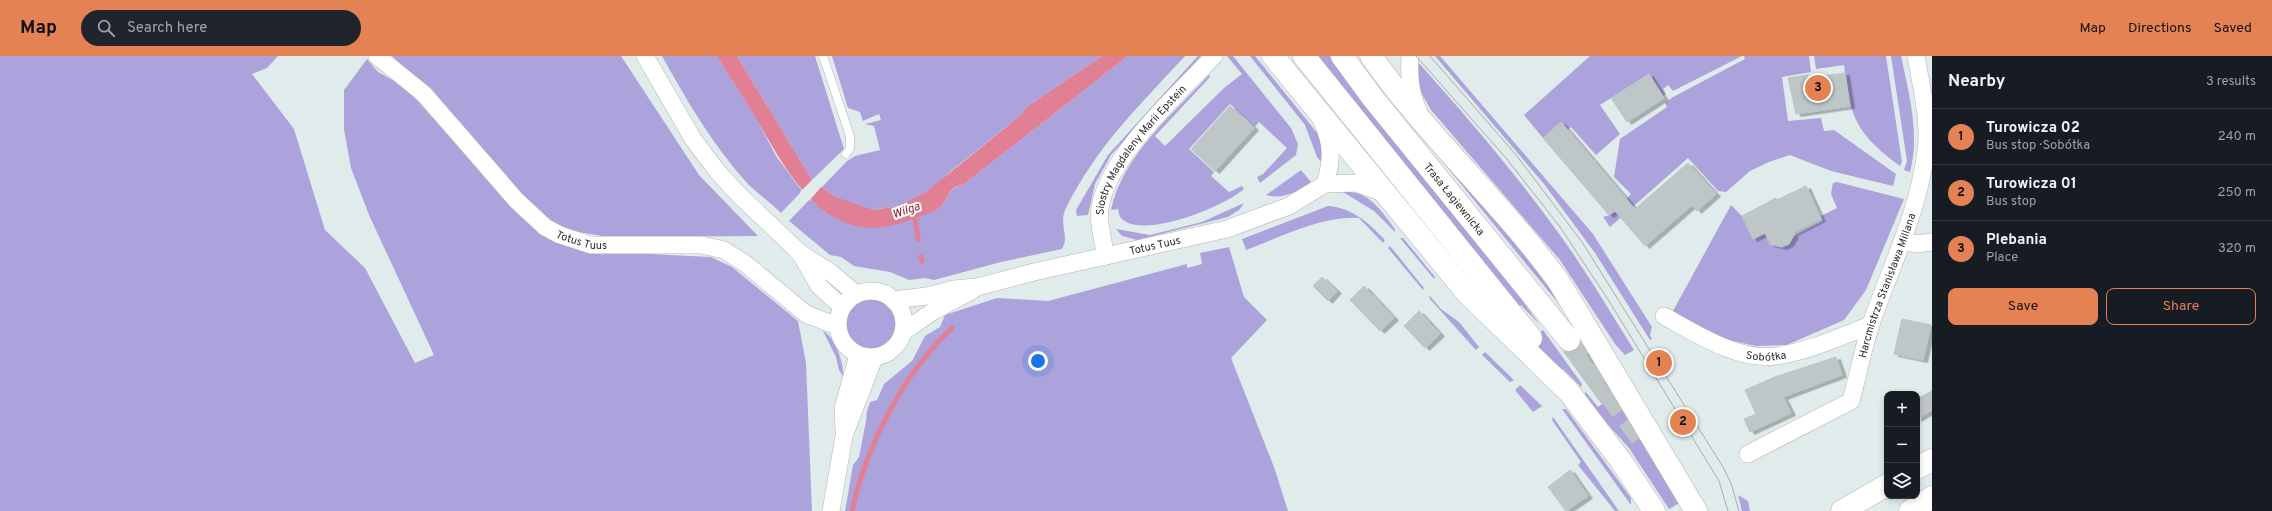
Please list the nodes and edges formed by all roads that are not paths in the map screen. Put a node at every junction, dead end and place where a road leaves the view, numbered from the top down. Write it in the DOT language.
graph roads {
  1 [pos="376,56"];
  2 [pos="645,56"];
  3 [pos="823,56"];
  4 [pos="1214,56"];
  5 [pos="1273,56"];
  6 [pos="1304,56"];
  7 [pos="1342,56"];
  8 [pos="1371,56"];
  9 [pos="1410,56"];
  10 [pos="1916,56"];
  11 [pos="1315,108"];
  12 [pos="1424,123"];
  13 [pos="846,154"];
  14 [pos="1326,184"];
  15 [pos="1384,193"];
  16 [pos="1904,242"];
  17 [pos="1932,242"];
  18 [pos="800,253"];
  19 [pos="1106,256"];
  20 [pos="977,287"];
  21 [pos="856,294"];
  22 [pos="893,300"];
  23 [pos="842,307"];
  24 [pos="1664,316"];
  25 [pos="1871,325"];
  26 [pos="837,326"];
  27 [pos="903,332"];
  28 [pos="1531,338"];
  29 [pos="1569,340"];
  30 [pos="866,356"];
  31 [pos="1748,454"];
  32 [pos="1932,460"];
  33 [pos="1920,466"];
  34 [pos="1884,487"];
  35 [pos="1932,497"];
  36 [pos="1647,508"];
  37 [pos="1697,509"];
  38 [pos="831,511"];
  39 [pos="1842,511"];
  40 [pos="1910,511"];
  1 -- 26 [label="street, Totus Tuus"];
  2 -- 18 [label="street"];
  3 -- 13 [label="lane"];
  4 -- 19 [label="street, Siostry Magdaleny Marii Epstein"];
  5 -- 11 [label="main road"];
  6 -- 28 [label="main road"];
  7 -- 29 [label="main road, Trasa Łagiewnicka"];
  8 -- 12 [label="main road"];
  9 -- 12 [label="street"];
  10 -- 16 [label="street, Harcmistrza Stanisława Millana"];
  11 -- 14 [label="street"];
  11 -- 15 [label="main road"];
  12 -- 37 [label="main road"];
  14 -- 15 [label="street, Totus Tuus"];
  14 -- 19 [label="street, Totus Tuus"];
  15 -- 36 [label="main road"];
  16 -- 17 [label="street"];
  16 -- 25 [label="street, Harcmistrza Stanisława Millana"];
  18 -- 21 [label="street"];
  18 -- 23 [label="street"];
  19 -- 20 [label="street, Totus Tuus"];
  20 -- 22 [label="street, Totus Tuus"];
  20 -- 27 [label="street, Totus Tuus"];
  21 -- 22 [label="street"];
  21 -- 23 [label="street"];
  22 -- 27 [label="street"];
  23 -- 26 [label="street"];
  24 -- 25 [label="street, Sobótka"];
  25 -- 31 [label="street, Harcmistrza Stanisława Millana"];
  26 -- 30 [label="street"];
  27 -- 30 [label="street"];
  30 -- 38 [label="street"];
  32 -- 33 [label="main road"];
  34 -- 39 [label="main road"];
  35 -- 40 [label="main road"];
}
